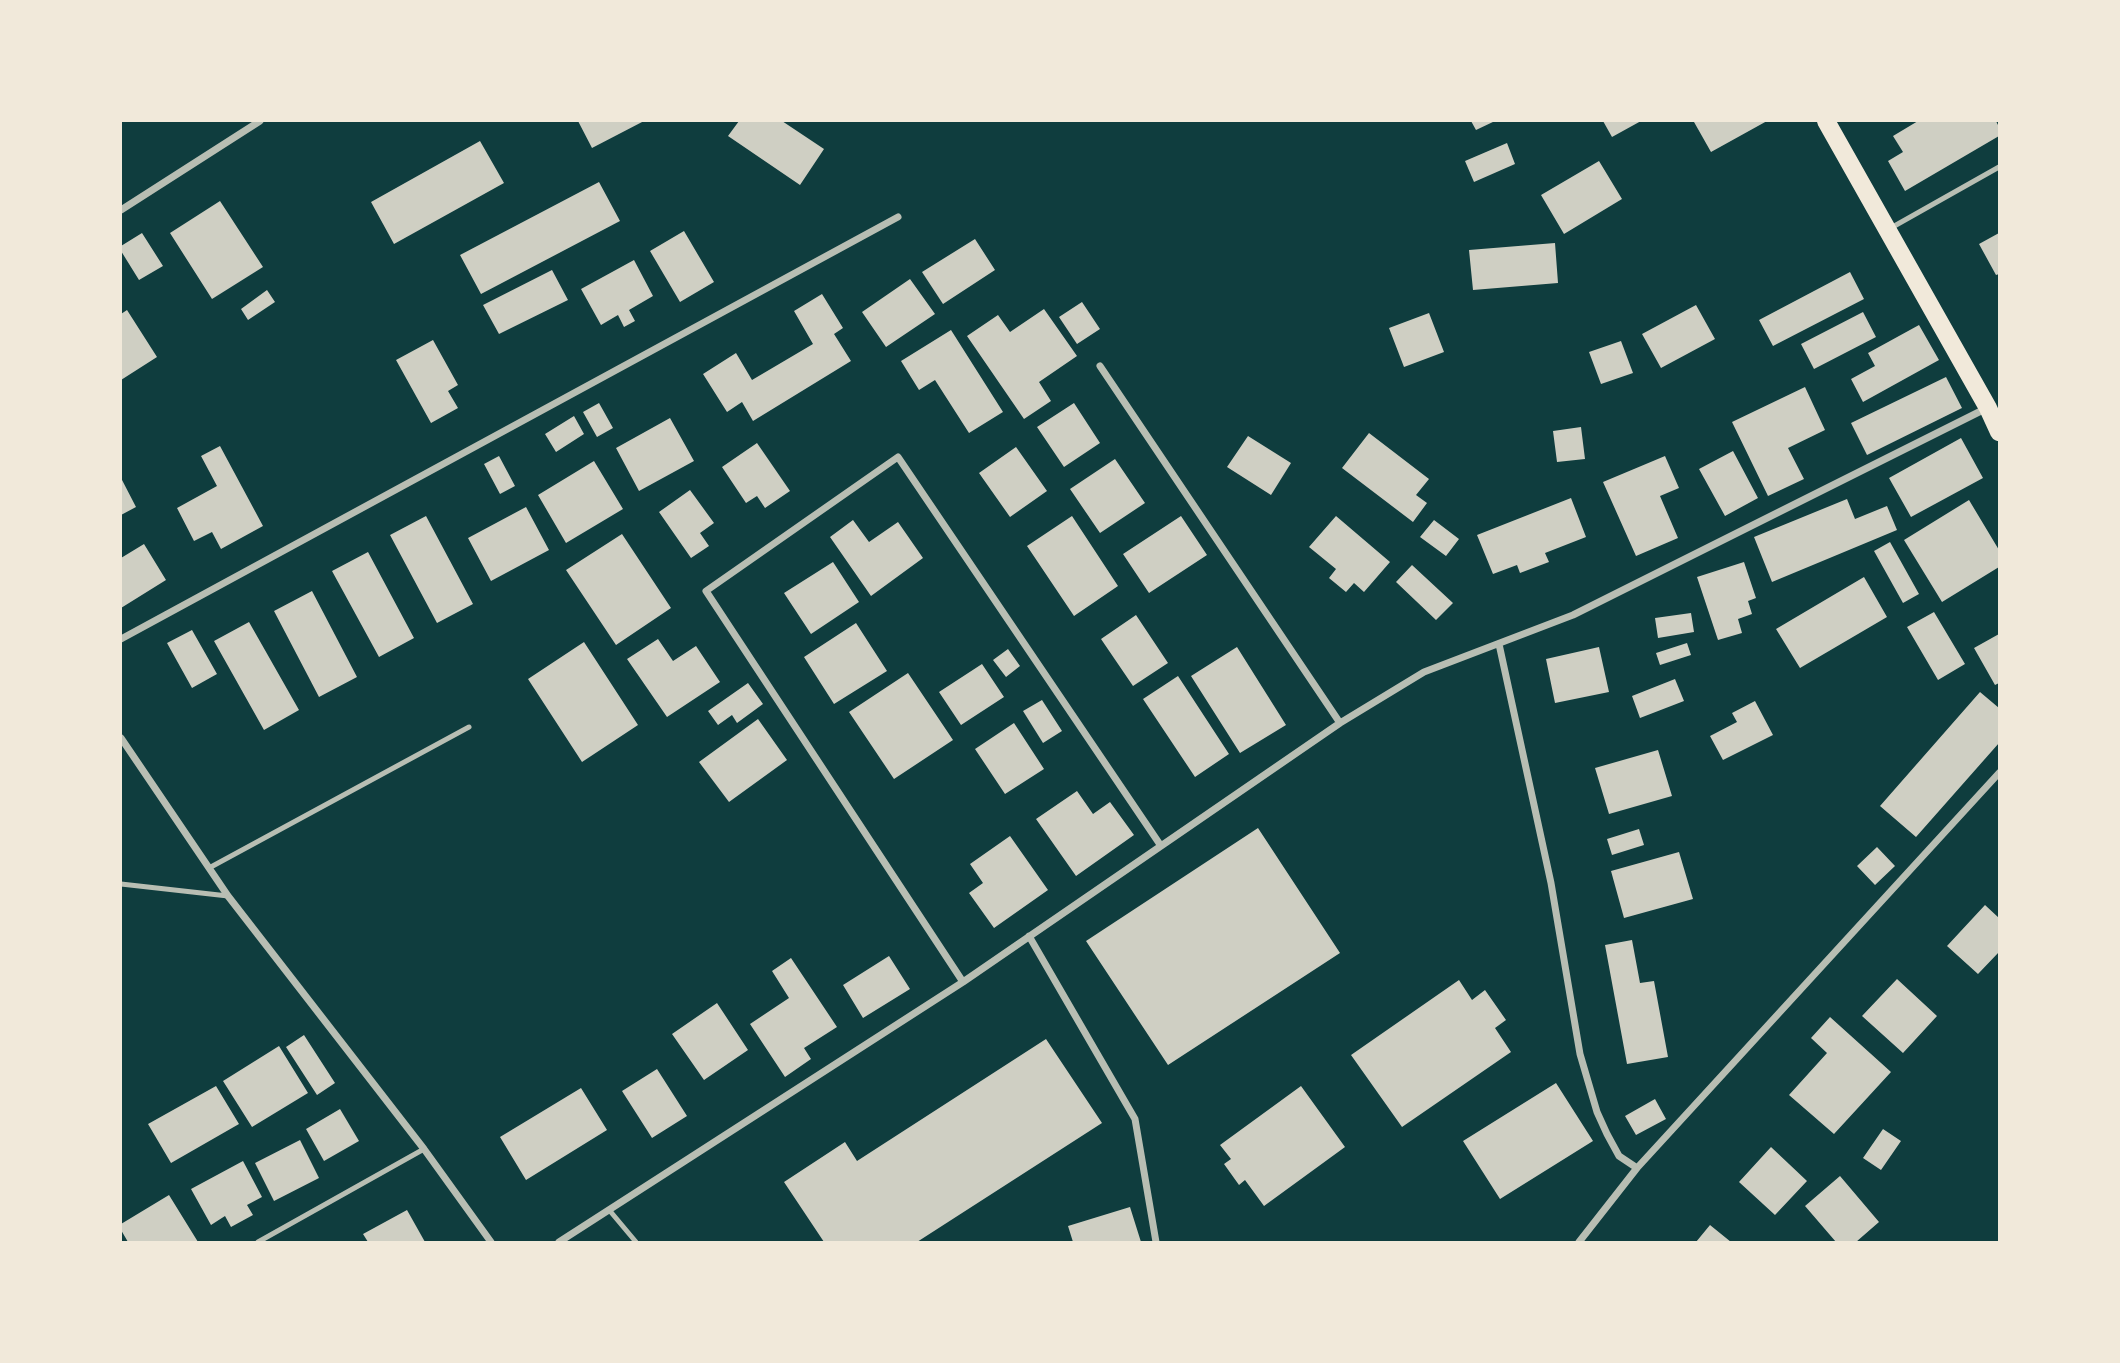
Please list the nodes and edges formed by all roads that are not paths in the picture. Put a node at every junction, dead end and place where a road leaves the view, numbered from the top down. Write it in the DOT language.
graph roads {
  1 [pos="260,121"];
  2 [pos="1826,121"];
  3 [pos="1999,167"];
  4 [pos="121,210"];
  5 [pos="898,217"];
  6 [pos="1887,230"];
  7 [pos="1100,366"];
  8 [pos="1987,408"];
  9 [pos="1999,432"];
  10 [pos="121,639"];
  11 [pos="1499,644"];
  12 [pos="1340,723"];
  13 [pos="469,727"];
  14 [pos="121,738"];
  15 [pos="1999,773"];
  16 [pos="1161,846"];
  17 [pos="209,868"];
  18 [pos="121,884"];
  19 [pos="228,895"];
  20 [pos="1029,936"];
  21 [pos="963,982"];
  22 [pos="424,1149"];
  23 [pos="1637,1168"];
  24 [pos="610,1211"];
  25 [pos="258,1242"];
  26 [pos="491,1242"];
  27 [pos="559,1242"];
  28 [pos="636,1242"];
  29 [pos="1156,1242"];
  30 [pos="1579,1242"];
  1 -- 4 [label="street"];
  2 -- 6 [label="main road"];
  3 -- 6 [label="lane"];
  5 -- 10 [label="street"];
  6 -- 8 [label="main road"];
  7 -- 12 [label="street"];
  8 -- 9 [label="main road"];
  8 -- 11 [label="street"];
  11 -- 12 [label="street"];
  11 -- 23 [label="street"];
  12 -- 16 [label="street"];
  13 -- 17 [label="lane"];
  14 -- 17 [label="street"];
  15 -- 23 [label="street"];
  16 -- 20 [label="street"];
  16 -- 21 [label="street"];
  17 -- 19 [label="street"];
  18 -- 19 [label="lane"];
  19 -- 22 [label="street"];
  20 -- 21 [label="street"];
  20 -- 29 [label="street"];
  21 -- 24 [label="street"];
  22 -- 25 [label="lane"];
  22 -- 26 [label="street"];
  23 -- 30 [label="street"];
  24 -- 27 [label="street"];
  24 -- 28 [label="lane"];
}
